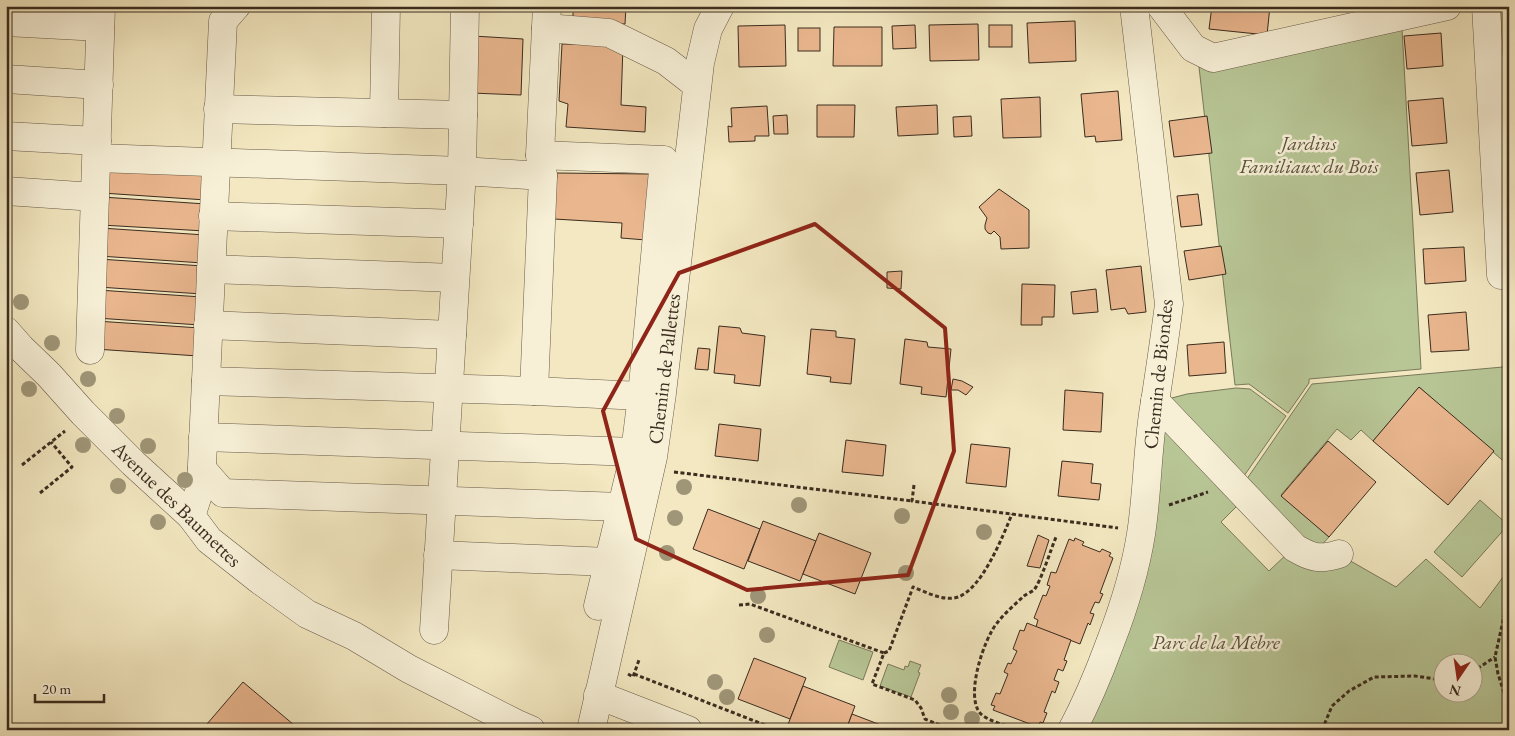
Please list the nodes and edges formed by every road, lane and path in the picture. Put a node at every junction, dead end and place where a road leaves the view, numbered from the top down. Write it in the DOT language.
graph roads {
  1 [pos="236,6"];
  2 [pos="386,6"];
  3 [pos="465,6"];
  4 [pos="720,6"];
  5 [pos="1134,6"];
  6 [pos="1161,6"];
  7 [pos="1448,6"];
  8 [pos="1486,6"];
  9 [pos="100,17"];
  10 [pos="546,17"];
  11 [pos="6,22"];
  12 [pos="6,79"];
  13 [pos="99,85"];
  14 [pos="697,85"];
  15 [pos="218,109"];
  16 [pos="384,113"];
  17 [pos="463,115"];
  18 [pos="6,136"];
  19 [pos="97,150"];
  20 [pos="676,161"];
  21 [pos="216,162"];
  22 [pos="542,166"];
  23 [pos="462,171"];
  24 [pos="6,191"];
  25 [pos="96,197"];
  26 [pos="213,216"];
  27 [pos="459,224"];
  28 [pos="211,269"];
  29 [pos="1509,273"];
  30 [pos="455,278"];
  31 [pos="208,325"];
  32 [pos="6,332"];
  33 [pos="452,335"];
  34 [pos="90,350"];
  35 [pos="206,381"];
  36 [pos="448,389"];
  37 [pos="534,391"];
  38 [pos="642,396"];
  39 [pos="1155,401"];
  40 [pos="203,436"];
  41 [pos="445,445"];
  42 [pos="643,461"];
  43 [pos="22,465"];
  44 [pos="202,469"];
  45 [pos="1234,484"];
  46 [pos="914,485"];
  47 [pos="40,493"];
  48 [pos="442,501"];
  49 [pos="912,501"];
  50 [pos="622,507"];
  51 [pos="1012,514"];
  52 [pos="191,516"];
  53 [pos="1143,520"];
  54 [pos="1056,537"];
  55 [pos="1339,554"];
  56 [pos="438,555"];
  57 [pos="609,562"];
  58 [pos="1509,594"];
  59 [pos="739,605"];
  60 [pos="598,606"];
  61 [pos="434,630"];
  62 [pos="884,653"];
  63 [pos="1495,657"];
  64 [pos="1482,665"];
  65 [pos="634,674"];
  66 [pos="1432,679"];
  67 [pos="598,695"];
  68 [pos="1509,708"];
  69 [pos="531,730"];
  70 [pos="591,730"];
  71 [pos="688,730"];
  72 [pos="769,730"];
  73 [pos="952,730"];
  74 [pos="1018,730"];
  75 [pos="1072,730"];
  76 [pos="1322,730"];
  1 -- 15 [label="street"];
  2 -- 16 [label="street"];
  3 -- 17 [label="street"];
  4 -- 14 [label="street, Chemin de Pallettes"];
  5 -- 39 [label="street, Chemin de Biondes"];
  6 -- 7 [label="street"];
  8 -- 29 [label="street"];
  9 -- 11 [label="street"];
  9 -- 13 [label="street"];
  10 -- 14 [label="street"];
  10 -- 22 [label="street"];
  12 -- 13 [label="street"];
  13 -- 19 [label="street"];
  14 -- 20 [label="street, Chemin de Pallettes"];
  15 -- 16 [label="street"];
  15 -- 21 [label="street"];
  16 -- 17 [label="street"];
  17 -- 23 [label="street"];
  18 -- 19 [label="street"];
  19 -- 21 [label="street"];
  19 -- 25 [label="street"];
  20 -- 22 [label="street"];
  20 -- 38 [label="street"];
  20 -- 42 [label="street, Chemin de Pallettes"];
  21 -- 23 [label="street"];
  21 -- 26 [label="street"];
  22 -- 23 [label="street"];
  22 -- 37 [label="street"];
  23 -- 27 [label="street"];
  24 -- 25 [label="street"];
  25 -- 34 [label="street"];
  26 -- 27 [label="street"];
  26 -- 28 [label="street"];
  27 -- 30 [label="street"];
  28 -- 30 [label="street"];
  28 -- 31 [label="street"];
  30 -- 33 [label="street"];
  31 -- 33 [label="street"];
  31 -- 35 [label="street"];
  32 -- 52 [label="street, Avenue des Baumettes"];
  33 -- 36 [label="street"];
  35 -- 36 [label="street"];
  35 -- 40 [label="street"];
  36 -- 37 [label="street"];
  36 -- 41 [label="street"];
  37 -- 38 [label="street"];
  38 -- 42 [label="street"];
  39 -- 45 [label="street"];
  39 -- 53 [label="street, Chemin de Biondes"];
  40 -- 41 [label="street"];
  40 -- 44 [label="street"];
  41 -- 42 [label="street"];
  41 -- 48 [label="street"];
  42 -- 49 [label="path"];
  42 -- 50 [label="street"];
  42 -- 67 [label="street, Chemin de Pallettes"];
  43 -- 47 [label="path"];
  44 -- 48 [label="street"];
  44 -- 52 [label="street"];
  45 -- 53 [label="path"];
  45 -- 55 [label="street"];
  46 -- 49 [label="path"];
  48 -- 50 [label="street"];
  48 -- 56 [label="street"];
  49 -- 51 [label="path"];
  50 -- 57 [label="street"];
  51 -- 53 [label="path"];
  51 -- 62 [label="path"];
  52 -- 69 [label="street, Avenue des Baumettes"];
  53 -- 75 [label="street, Chemin de Biondes"];
  54 -- 74 [label="path"];
  56 -- 57 [label="street"];
  56 -- 61 [label="street"];
  57 -- 60 [label="street"];
  58 -- 63 [label="path"];
  59 -- 62 [label="path"];
  62 -- 73 [label="path"];
  63 -- 64 [label="path"];
  63 -- 68 [label="path"];
  65 -- 72 [label="path"];
  66 -- 76 [label="path"];
  67 -- 70 [label="street, Chemin de Pallettes"];
  67 -- 71 [label="street"];
}
